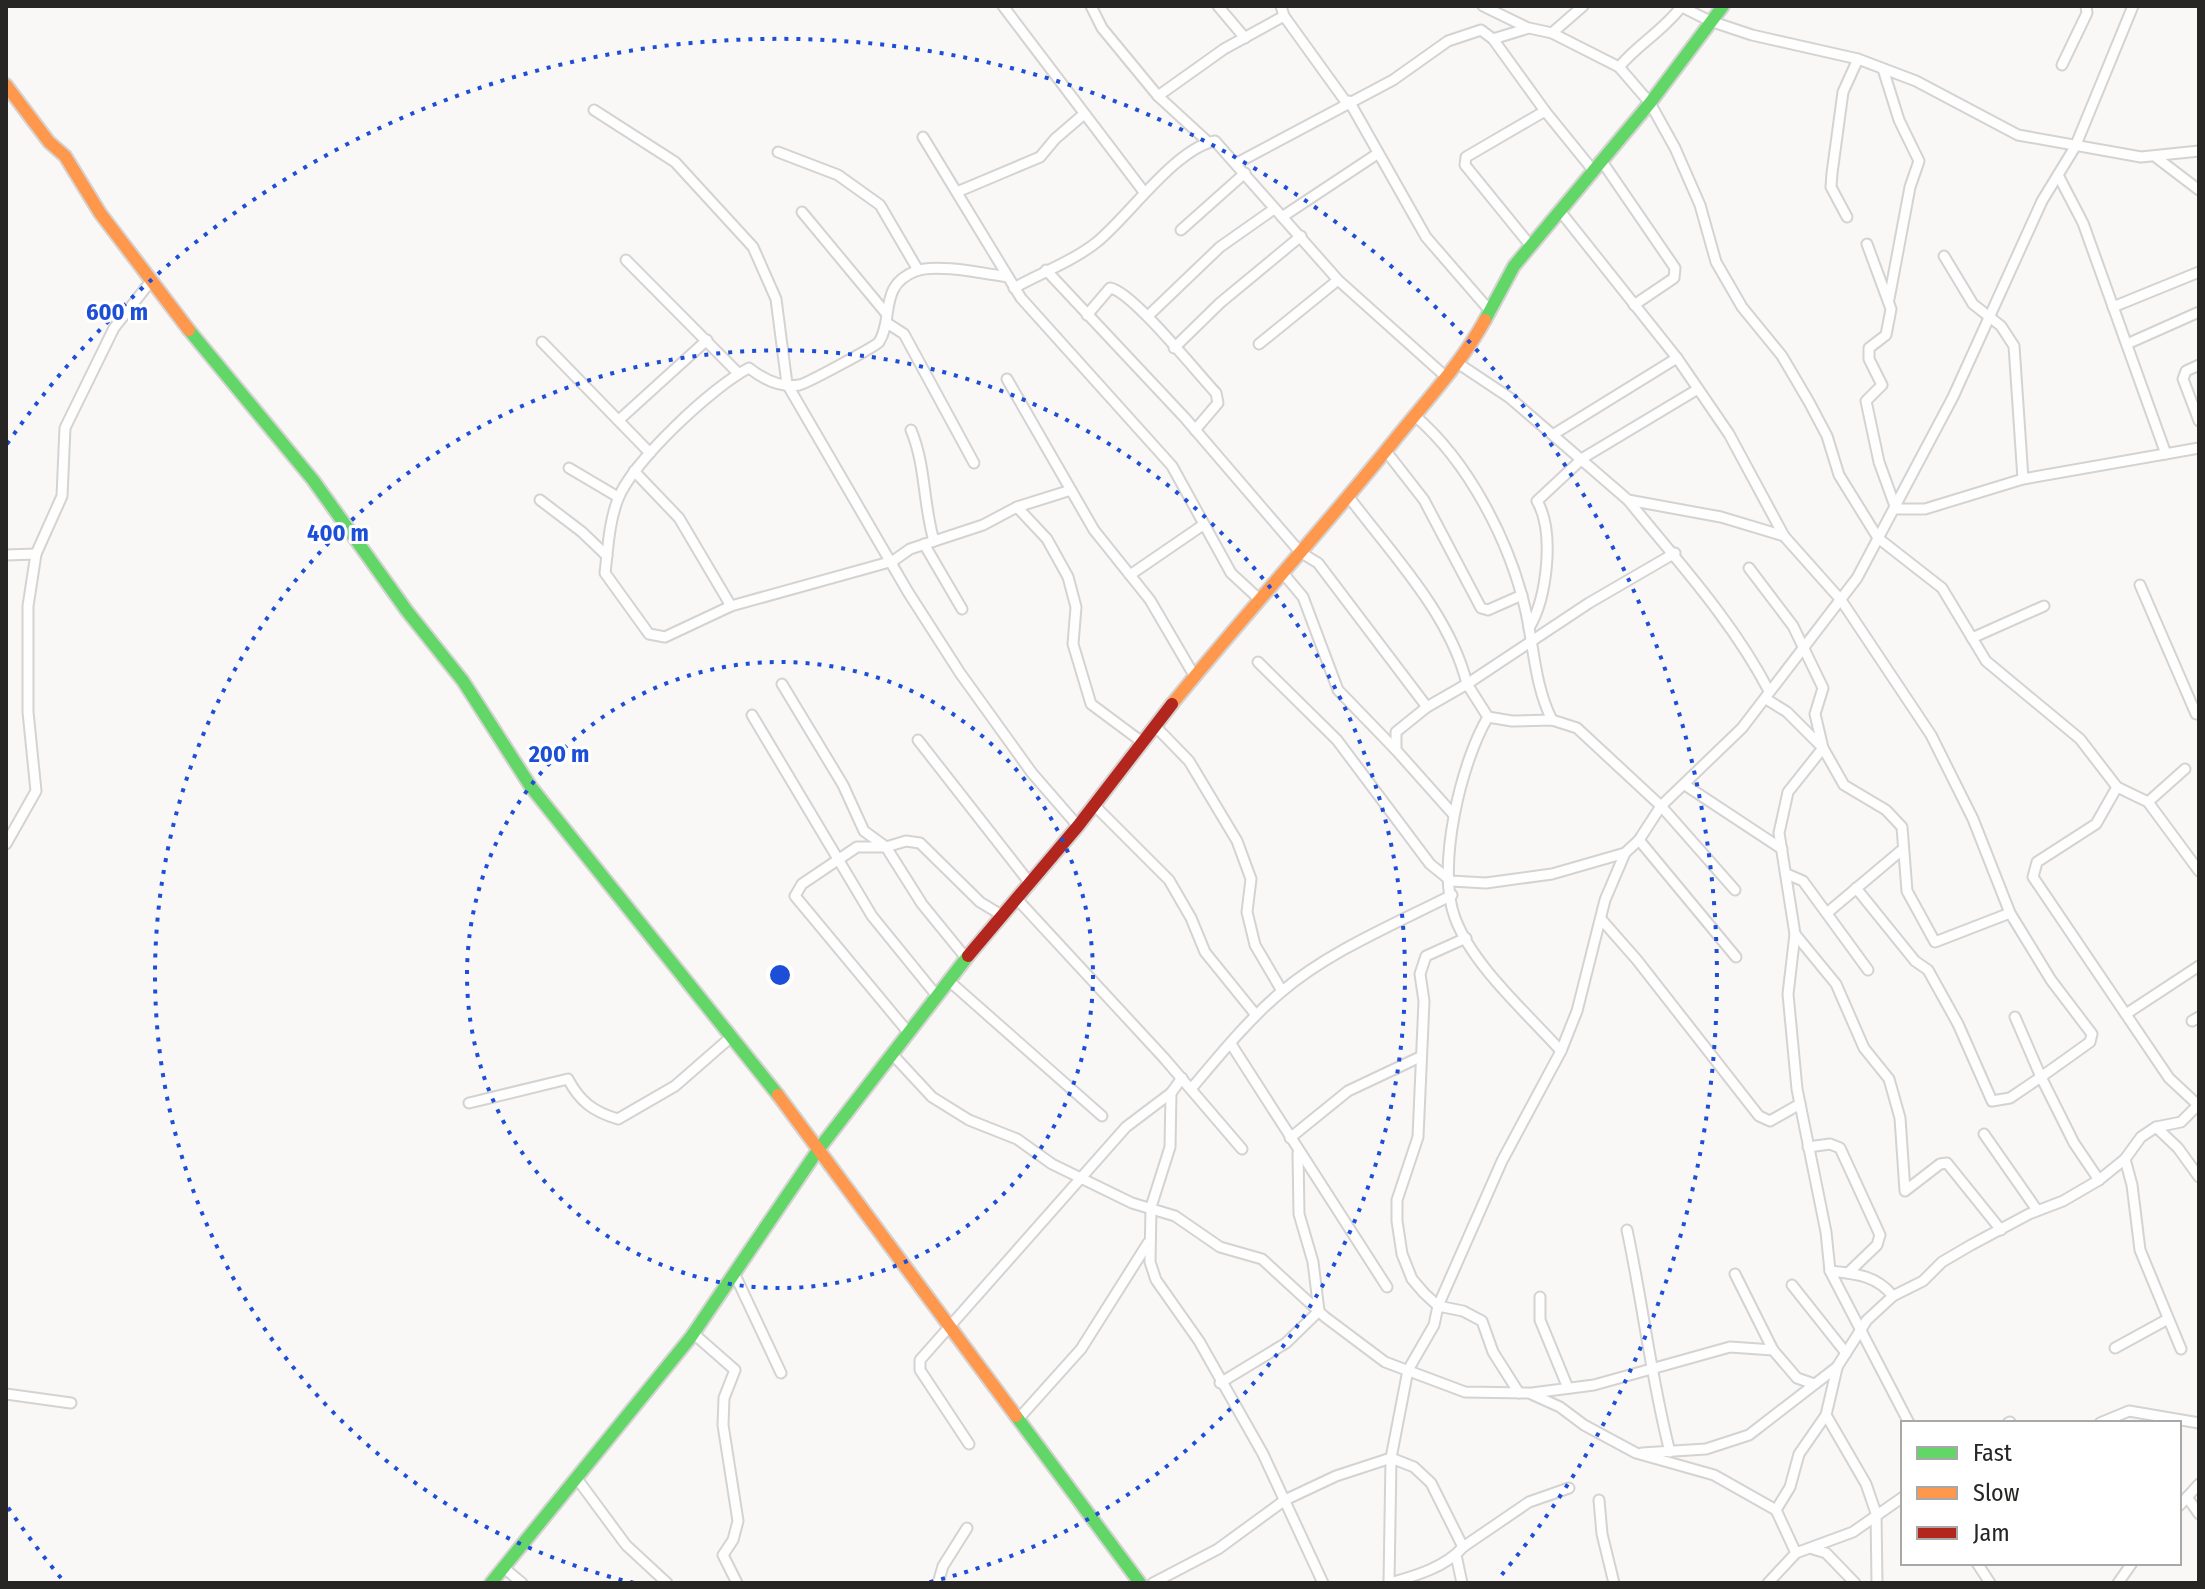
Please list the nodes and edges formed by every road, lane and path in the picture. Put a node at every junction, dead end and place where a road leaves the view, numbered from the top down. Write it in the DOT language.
graph roads {
  1 [pos="1003,6"];
  2 [pos="1091,6"];
  3 [pos="1218,6"];
  4 [pos="1583,6"];
  5 [pos="1680,6"];
  6 [pos="1723,6"];
  7 [pos="2086,6"];
  8 [pos="2133,6"];
  9 [pos="1487,8"];
  10 [pos="1282,11"];
  11 [pos="1710,21"];
  12 [pos="1529,28"];
  13 [pos="1552,33"];
  14 [pos="1245,38"];
  15 [pos="1493,39"];
  16 [pos="1858,59"];
  17 [pos="2062,65"];
  18 [pos="1619,67"];
  19 [pos="1883,69"];
  20 [pos="6,85"];
  21 [pos="1158,96"];
  22 [pos="1348,101"];
  23 [pos="1650,103"];
  24 [pos="594,110"];
  25 [pos="1545,111"];
  26 [pos="1084,114"];
  27 [pos="923,137"];
  28 [pos="1208,142"];
  29 [pos="2075,147"];
  30 [pos="2199,151"];
  31 [pos="778,152"];
  32 [pos="1377,154"];
  33 [pos="2157,158"];
  34 [pos="1237,163"];
  35 [pos="1596,165"];
  36 [pos="1245,173"];
  37 [pos="2058,175"];
  38 [pos="2199,190"];
  39 [pos="957,192"];
  40 [pos="1144,192"];
  41 [pos="1560,211"];
  42 [pos="802,212"];
  43 [pos="1278,213"];
  44 [pos="1847,217"];
  45 [pos="1181,230"];
  46 [pos="1301,236"];
  47 [pos="1867,244"];
  48 [pos="1530,245"];
  49 [pos="1944,256"];
  50 [pos="626,260"];
  51 [pos="918,270"];
  52 [pos="1046,270"];
  53 [pos="2199,272"];
  54 [pos="1008,277"];
  55 [pos="1338,280"];
  56 [pos="151,281"];
  57 [pos="1014,288"];
  58 [pos="1888,301"];
  59 [pos="1634,305"];
  60 [pos="2113,307"];
  61 [pos="885,312"];
  62 [pos="1491,312"];
  63 [pos="2199,312"];
  64 [pos="1087,315"];
  65 [pos="1149,315"];
  66 [pos="1991,317"];
  67 [pos="887,323"];
  68 [pos="707,340"];
  69 [pos="542,342"];
  70 [pos="1259,344"];
  71 [pos="2127,344"];
  72 [pos="1174,348"];
  73 [pos="1677,358"];
  74 [pos="1456,362"];
  75 [pos="2199,365"];
  76 [pos="738,373"];
  77 [pos="1445,376"];
  78 [pos="1007,379"];
  79 [pos="787,384"];
  80 [pos="1698,389"];
  81 [pos="1414,415"];
  82 [pos="620,419"];
  83 [pos="2199,421"];
  84 [pos="911,430"];
  85 [pos="1195,430"];
  86 [pos="1554,434"];
  87 [pos="2199,448"];
  88 [pos="1385,450"];
  89 [pos="650,453"];
  90 [pos="2166,454"];
  91 [pos="1583,458"];
  92 [pos="974,463"];
  93 [pos="569,468"];
  94 [pos="634,471"];
  95 [pos="2023,479"];
  96 [pos="1071,490"];
  97 [pos="1348,496"];
  98 [pos="618,497"];
  99 [pos="540,500"];
  100 [pos="1628,500"];
  101 [pos="1017,507"];
  102 [pos="1896,509"];
  103 [pos="1203,525"];
  104 [pos="1784,536"];
  105 [pos="1878,538"];
  106 [pos="929,543"];
  107 [pos="1300,552"];
  108 [pos="1675,553"];
  109 [pos="36,554"];
  110 [pos="6,555"];
  111 [pos="607,556"];
  112 [pos="893,561"];
  113 [pos="1749,568"];
  114 [pos="1282,572"];
  115 [pos="1130,575"];
  116 [pos="2140,585"];
  117 [pos="1522,595"];
  118 [pos="1258,598"];
  119 [pos="1841,600"];
  120 [pos="731,606"];
  121 [pos="2044,606"];
  122 [pos="962,609"];
  123 [pos="1529,628"];
  124 [pos="1972,638"];
  125 [pos="1532,644"];
  126 [pos="1803,649"];
  127 [pos="1258,662"];
  128 [pos="1195,677"];
  129 [pos="782,684"];
  130 [pos="1467,684"];
  131 [pos="1768,695"];
  132 [pos="1427,707"];
  133 [pos="2199,712"];
  134 [pos="752,715"];
  135 [pos="1488,717"];
  136 [pos="1552,720"];
  137 [pos="1154,725"];
  138 [pos="918,740"];
  139 [pos="1142,742"];
  140 [pos="1823,748"];
  141 [pos="1396,750"];
  142 [pos="2185,769"];
  143 [pos="1685,785"];
  144 [pos="2117,787"];
  145 [pos="2148,802"];
  146 [pos="1094,805"];
  147 [pos="1661,806"];
  148 [pos="1453,814"];
  149 [pos="1078,826"];
  150 [pos="1639,840"];
  151 [pos="6,844"];
  152 [pos="886,847"];
  153 [pos="1782,849"];
  154 [pos="1903,849"];
  155 [pos="1625,853"];
  156 [pos="839,859"];
  157 [pos="2199,871"];
  158 [pos="1787,874"];
  159 [pos="1451,881"];
  160 [pos="1029,882"];
  161 [pos="1856,888"];
  162 [pos="1735,890"];
  163 [pos="1452,895"];
  164 [pos="1016,898"];
  165 [pos="1827,913"];
  166 [pos="2010,913"];
  167 [pos="1003,916"];
  168 [pos="1601,919"];
  169 [pos="1795,934"];
  170 [pos="1466,938"];
  171 [pos="1736,957"];
  172 [pos="966,958"];
  173 [pos="2199,966"];
  174 [pos="1868,970"];
  175 [pos="948,980"];
  176 [pos="1282,991"];
  177 [pos="937,996"];
  178 [pos="2126,1014"];
  179 [pos="1256,1015"];
  180 [pos="2015,1017"];
  181 [pos="908,1032"];
  182 [pos="730,1038"];
  183 [pos="1231,1044"];
  184 [pos="1561,1051"];
  185 [pos="893,1055"];
  186 [pos="1420,1057"];
  187 [pos="2041,1077"];
  188 [pos="1182,1078"];
  189 [pos="1191,1089"];
  190 [pos="1171,1093"];
  191 [pos="469,1103"];
  192 [pos="1800,1104"];
  193 [pos="2198,1104"];
  194 [pos="1102,1116"];
  195 [pos="2194,1116"];
  196 [pos="2156,1127"];
  197 [pos="1984,1134"];
  198 [pos="1290,1138"];
  199 [pos="1808,1147"];
  200 [pos="1242,1149"];
  201 [pos="818,1150"];
  202 [pos="1298,1150"];
  203 [pos="2125,1159"];
  204 [pos="1080,1176"];
  205 [pos="2199,1177"];
  206 [pos="2099,1180"];
  207 [pos="1151,1207"];
  208 [pos="2037,1210"];
  209 [pos="1627,1230"];
  210 [pos="2001,1230"];
  211 [pos="1150,1240"];
  212 [pos="1830,1271"];
  213 [pos="1848,1273"];
  214 [pos="1735,1274"];
  215 [pos="735,1275"];
  216 [pos="1792,1285"];
  217 [pos="1387,1287"];
  218 [pos="1893,1296"];
  219 [pos="1540,1297"];
  220 [pos="1438,1306"];
  221 [pos="1319,1311"];
  222 [pos="2168,1319"];
  223 [pos="950,1327"];
  224 [pos="1863,1329"];
  225 [pos="694,1334"];
  226 [pos="2115,1348"];
  227 [pos="2181,1349"];
  228 [pos="1773,1350"];
  229 [pos="1846,1353"];
  230 [pos="1837,1367"];
  231 [pos="1652,1369"];
  232 [pos="1408,1370"];
  233 [pos="781,1373"];
  234 [pos="1220,1383"];
  235 [pos="1814,1384"];
  236 [pos="1568,1388"];
  237 [pos="1524,1393"];
  238 [pos="6,1394"];
  239 [pos="71,1403"];
  240 [pos="1826,1415"];
  241 [pos="1020,1417"];
  242 [pos="1908,1421"];
  243 [pos="2105,1421"];
  244 [pos="2199,1423"];
  245 [pos="969,1444"];
  246 [pos="1670,1452"];
  247 [pos="1636,1453"];
  248 [pos="1391,1458"];
  249 [pos="578,1480"];
  250 [pos="2199,1484"];
  251 [pos="1569,1488"];
  252 [pos="2187,1497"];
  253 [pos="1901,1498"];
  254 [pos="1285,1500"];
  255 [pos="1599,1500"];
  256 [pos="2181,1504"];
  257 [pos="1776,1510"];
  258 [pos="1876,1513"];
  259 [pos="2199,1514"];
  260 [pos="967,1528"];
  261 [pos="1813,1549"];
  262 [pos="1460,1551"];
  263 [pos="1796,1553"];
  264 [pos="1978,1565"];
  265 [pos="2131,1565"];
  266 [pos="504,1568"];
  267 [pos="1781,1570"];
  268 [pos="491,1583"];
  269 [pos="522,1583"];
  270 [pos="667,1583"];
  271 [pos="737,1583"];
  272 [pos="938,1583"];
  273 [pos="1140,1583"];
  274 [pos="1153,1583"];
  275 [pos="1323,1583"];
  276 [pos="1389,1583"];
  277 [pos="1462,1583"];
  278 [pos="1614,1583"];
  279 [pos="1768,1583"];
  280 [pos="1784,1583"];
  281 [pos="1855,1583"];
  282 [pos="1877,1583"];
  283 [pos="1990,1583"];
  284 [pos="2118,1583"];
  1 -- 26 [label="street"];
  2 -- 21 [label="street"];
  3 -- 14 [label="street"];
  4 -- 13 [label="street"];
  5 -- 11 [label="street"];
  5 -- 18 [label="street"];
  6 -- 11 [label="street"];
  7 -- 17 [label="street"];
  8 -- 29 [label="street"];
  9 -- 12 [label="street"];
  10 -- 14 [label="street"];
  10 -- 22 [label="street"];
  11 -- 16 [label="street"];
  11 -- 23 [label="street"];
  12 -- 13 [label="street"];
  12 -- 15 [label="street"];
  13 -- 18 [label="street"];
  14 -- 21 [label="street"];
  15 -- 22 [label="street"];
  15 -- 25 [label="street"];
  16 -- 19 [label="street"];
  16 -- 44 [label="street"];
  18 -- 23 [label="street"];
  19 -- 29 [label="street"];
  19 -- 58 [label="street"];
  20 -- 56 [label="street"];
  21 -- 28 [label="street"];
  22 -- 32 [label="street"];
  22 -- 34 [label="street"];
  23 -- 35 [label="street"];
  23 -- 105 [label="street"];
  24 -- 79 [label="street"];
  25 -- 35 [label="street"];
  25 -- 48 [label="street"];
  26 -- 39 [label="street"];
  26 -- 40 [label="street"];
  27 -- 39 [label="street"];
  28 -- 34 [label="street"];
  28 -- 40 [label="street"];
  29 -- 33 [label="street"];
  29 -- 37 [label="street"];
  30 -- 33 [label="street"];
  31 -- 51 [label="street"];
  32 -- 43 [label="street"];
  32 -- 62 [label="street"];
  33 -- 38 [label="street"];
  34 -- 36 [label="street"];
  35 -- 41 [label="street"];
  35 -- 59 [label="street"];
  36 -- 43 [label="street"];
  36 -- 45 [label="street"];
  37 -- 60 [label="street"];
  37 -- 66 [label="street"];
  39 -- 54 [label="street"];
  40 -- 52 [label="street"];
  41 -- 48 [label="street"];
  41 -- 59 [label="street"];
  42 -- 61 [label="street"];
  43 -- 46 [label="street"];
  43 -- 65 [label="street"];
  46 -- 55 [label="street"];
  46 -- 72 [label="street"];
  47 -- 58 [label="street"];
  48 -- 62 [label="street"];
  49 -- 66 [label="street"];
  50 -- 68 [label="street"];
  51 -- 54 [label="street"];
  51 -- 61 [label="street"];
  52 -- 57 [label="street"];
  52 -- 64 [label="street"];
  53 -- 60 [label="street"];
  54 -- 57 [label="street"];
  55 -- 70 [label="street"];
  55 -- 77 [label="street"];
  56 -- 109 [label="street"];
  56 -- 182 [label="street"];
  57 -- 103 [label="street"];
  58 -- 102 [label="street"];
  59 -- 73 [label="street"];
  60 -- 71 [label="street"];
  61 -- 67 [label="street"];
  62 -- 74 [label="street"];
  63 -- 71 [label="street"];
  64 -- 65 [label="street"];
  64 -- 85 [label="street"];
  65 -- 72 [label="street"];
  66 -- 95 [label="street"];
  66 -- 102 [label="street"];
  67 -- 79 [label="street"];
  67 -- 92 [label="street"];
  68 -- 76 [label="street"];
  68 -- 82 [label="street"];
  69 -- 82 [label="street"];
  71 -- 90 [label="street"];
  72 -- 85 [label="street"];
  73 -- 80 [label="street"];
  73 -- 86 [label="street"];
  74 -- 77 [label="street"];
  74 -- 86 [label="street"];
  75 -- 83 [label="street"];
  76 -- 79 [label="street"];
  76 -- 89 [label="street"];
  77 -- 81 [label="street"];
  78 -- 96 [label="street"];
  79 -- 112 [label="street"];
  80 -- 91 [label="street"];
  80 -- 104 [label="street"];
  81 -- 88 [label="street"];
  81 -- 117 [label="street"];
  82 -- 89 [label="street"];
  84 -- 106 [label="street"];
  85 -- 107 [label="street"];
  86 -- 91 [label="street"];
  87 -- 90 [label="street"];
  88 -- 97 [label="street"];
  88 -- 117 [label="street"];
  89 -- 94 [label="street"];
  90 -- 95 [label="street"];
  91 -- 100 [label="street"];
  91 -- 123 [label="street"];
  93 -- 98 [label="street"];
  94 -- 98 [label="street"];
  94 -- 120 [label="street"];
  95 -- 102 [label="street"];
  96 -- 101 [label="street"];
  96 -- 115 [label="street"];
  97 -- 107 [label="street"];
  97 -- 130 [label="street"];
  98 -- 111 [label="street"];
  99 -- 111 [label="street"];
  100 -- 104 [label="street"];
  100 -- 108 [label="street"];
  101 -- 106 [label="street"];
  101 -- 139 [label="street"];
  102 -- 105 [label="street"];
  103 -- 115 [label="street"];
  103 -- 118 [label="street"];
  104 -- 119 [label="street"];
  105 -- 119 [label="street"];
  105 -- 124 [label="street"];
  106 -- 112 [label="street"];
  106 -- 122 [label="street"];
  107 -- 114 [label="street"];
  107 -- 132 [label="street"];
  108 -- 125 [label="street"];
  108 -- 131 [label="street"];
  109 -- 110 [label="street"];
  109 -- 151 [label="street"];
  111 -- 120 [label="street"];
  112 -- 120 [label="street"];
  112 -- 149 [label="street"];
  113 -- 126 [label="street"];
  114 -- 118 [label="street"];
  114 -- 141 [label="street"];
  115 -- 128 [label="street"];
  116 -- 133 [label="street"];
  117 -- 123 [label="street"];
  118 -- 128 [label="street"];
  119 -- 126 [label="street"];
  119 -- 166 [label="street"];
  121 -- 124 [label="street"];
  123 -- 125 [label="street"];
  124 -- 144 [label="street"];
  125 -- 130 [label="street"];
  125 -- 136 [label="street"];
  126 -- 131 [label="street"];
  126 -- 140 [label="street"];
  127 -- 159 [label="street"];
  128 -- 137 [label="street"];
  129 -- 152 [label="street"];
  130 -- 132 [label="street"];
  130 -- 135 [label="street"];
  131 -- 140 [label="street"];
  131 -- 143 [label="street"];
  132 -- 141 [label="street"];
  134 -- 156 [label="street"];
  135 -- 136 [label="street"];
  135 -- 148 [label="street"];
  136 -- 147 [label="street"];
  137 -- 139 [label="street"];
  137 -- 176 [label="street"];
  138 -- 160 [label="street"];
  139 -- 146 [label="street"];
  140 -- 153 [label="street"];
  140 -- 154 [label="street"];
  141 -- 148 [label="street"];
  142 -- 145 [label="street"];
  143 -- 147 [label="street"];
  143 -- 153 [label="street"];
  144 -- 145 [label="street"];
  144 -- 178 [label="street"];
  145 -- 157 [label="street"];
  146 -- 149 [label="street"];
  146 -- 179 [label="street"];
  147 -- 150 [label="street"];
  147 -- 162 [label="street"];
  148 -- 159 [label="street"];
  149 -- 160 [label="street"];
  150 -- 155 [label="street"];
  150 -- 171 [label="street"];
  152 -- 156 [label="street"];
  152 -- 167 [label="street"];
  152 -- 172 [label="street"];
  153 -- 158 [label="street"];
  154 -- 161 [label="street"];
  154 -- 166 [label="street"];
  155 -- 159 [label="street"];
  155 -- 168 [label="street"];
  156 -- 177 [label="street"];
  156 -- 181 [label="street"];
  158 -- 165 [label="street"];
  158 -- 169 [label="street"];
  159 -- 163 [label="street"];
  160 -- 164 [label="street"];
  161 -- 165 [label="street"];
  161 -- 187 [label="street"];
  163 -- 170 [label="street"];
  163 -- 176 [label="street"];
  164 -- 167 [label="street"];
  164 -- 188 [label="street"];
  165 -- 174 [label="street"];
  166 -- 187 [label="street"];
  167 -- 172 [label="street"];
  168 -- 184 [label="street"];
  168 -- 192 [label="street"];
  169 -- 192 [label="street"];
  169 -- 210 [label="street"];
  170 -- 184 [label="street"];
  170 -- 186 [label="street"];
  172 -- 175 [label="street"];
  173 -- 178 [label="street"];
  175 -- 177 [label="street"];
  175 -- 194 [label="street"];
  176 -- 179 [label="street"];
  177 -- 181 [label="street"];
  178 -- 193 [label="street"];
  179 -- 183 [label="street"];
  180 -- 187 [label="street"];
  181 -- 185 [label="street"];
  182 -- 191 [label="street"];
  182 -- 201 [label="street"];
  183 -- 189 [label="street"];
  183 -- 198 [label="street"];
  184 -- 220 [label="street"];
  185 -- 201 [label="street"];
  185 -- 204 [label="street"];
  186 -- 198 [label="street"];
  186 -- 220 [label="street"];
  187 -- 206 [label="street"];
  188 -- 189 [label="street"];
  188 -- 190 [label="street"];
  189 -- 200 [label="street"];
  190 -- 204 [label="street"];
  190 -- 207 [label="street"];
  192 -- 199 [label="street"];
  193 -- 195 [label="street"];
  195 -- 196 [label="street"];
  196 -- 203 [label="street"];
  196 -- 205 [label="street"];
  197 -- 208 [label="street"];
  198 -- 202 [label="street"];
  199 -- 212 [label="street"];
  199 -- 213 [label="street"];
  201 -- 215 [label="street"];
  201 -- 223 [label="street"];
  202 -- 217 [label="street"];
  202 -- 221 [label="street"];
  203 -- 206 [label="street"];
  203 -- 222 [label="street"];
  204 -- 207 [label="street"];
  204 -- 223 [label="street"];
  206 -- 208 [label="street"];
  207 -- 211 [label="street"];
  207 -- 221 [label="street"];
  208 -- 210 [label="street"];
  209 -- 231 [label="street"];
  210 -- 218 [label="street"];
  211 -- 234 [label="street"];
  211 -- 241 [label="street"];
  212 -- 213 [label="street"];
  212 -- 224 [label="street"];
  213 -- 218 [label="street"];
  214 -- 228 [label="street"];
  215 -- 225 [label="street"];
  215 -- 233 [label="street"];
  216 -- 229 [label="street"];
  218 -- 224 [label="street"];
  219 -- 236 [label="street"];
  220 -- 232 [label="street"];
  220 -- 237 [label="street"];
  221 -- 232 [label="street"];
  221 -- 234 [label="street"];
  222 -- 226 [label="street"];
  222 -- 227 [label="street"];
  223 -- 241 [label="street"];
  223 -- 245 [label="street"];
  224 -- 229 [label="street"];
  224 -- 242 [label="street"];
  225 -- 249 [label="street"];
  225 -- 271 [label="street"];
  228 -- 231 [label="street"];
  228 -- 235 [label="street"];
  229 -- 230 [label="street"];
  230 -- 235 [label="street"];
  230 -- 240 [label="street"];
  231 -- 236 [label="street"];
  231 -- 246 [label="street"];
  232 -- 237 [label="street"];
  232 -- 248 [label="street"];
  234 -- 254 [label="street"];
  235 -- 246 [label="street"];
  236 -- 237 [label="street"];
  237 -- 247 [label="street"];
  238 -- 239 [label="street"];
  240 -- 257 [label="street"];
  240 -- 258 [label="street"];
  241 -- 273 [label="street"];
  243 -- 244 [label="street"];
  246 -- 247 [label="street"];
  247 -- 257 [label="street"];
  248 -- 254 [label="street"];
  248 -- 262 [label="street"];
  248 -- 276 [label="street"];
  249 -- 266 [label="street"];
  249 -- 270 [label="street"];
  250 -- 252 [label="street"];
  251 -- 262 [label="street"];
  252 -- 256 [label="street"];
  252 -- 259 [label="street"];
  253 -- 258 [label="street"];
  254 -- 274 [label="street"];
  254 -- 275 [label="street"];
  255 -- 278 [label="street"];
  257 -- 263 [label="street"];
  258 -- 261 [label="street"];
  258 -- 282 [label="street"];
  260 -- 272 [label="street"];
  261 -- 263 [label="street"];
  261 -- 281 [label="street"];
  262 -- 276 [label="street"];
  262 -- 277 [label="street"];
  263 -- 267 [label="street"];
  264 -- 283 [label="street"];
  265 -- 284 [label="street"];
  266 -- 268 [label="street"];
  266 -- 269 [label="street"];
  267 -- 279 [label="street"];
  267 -- 280 [label="street"];
}
